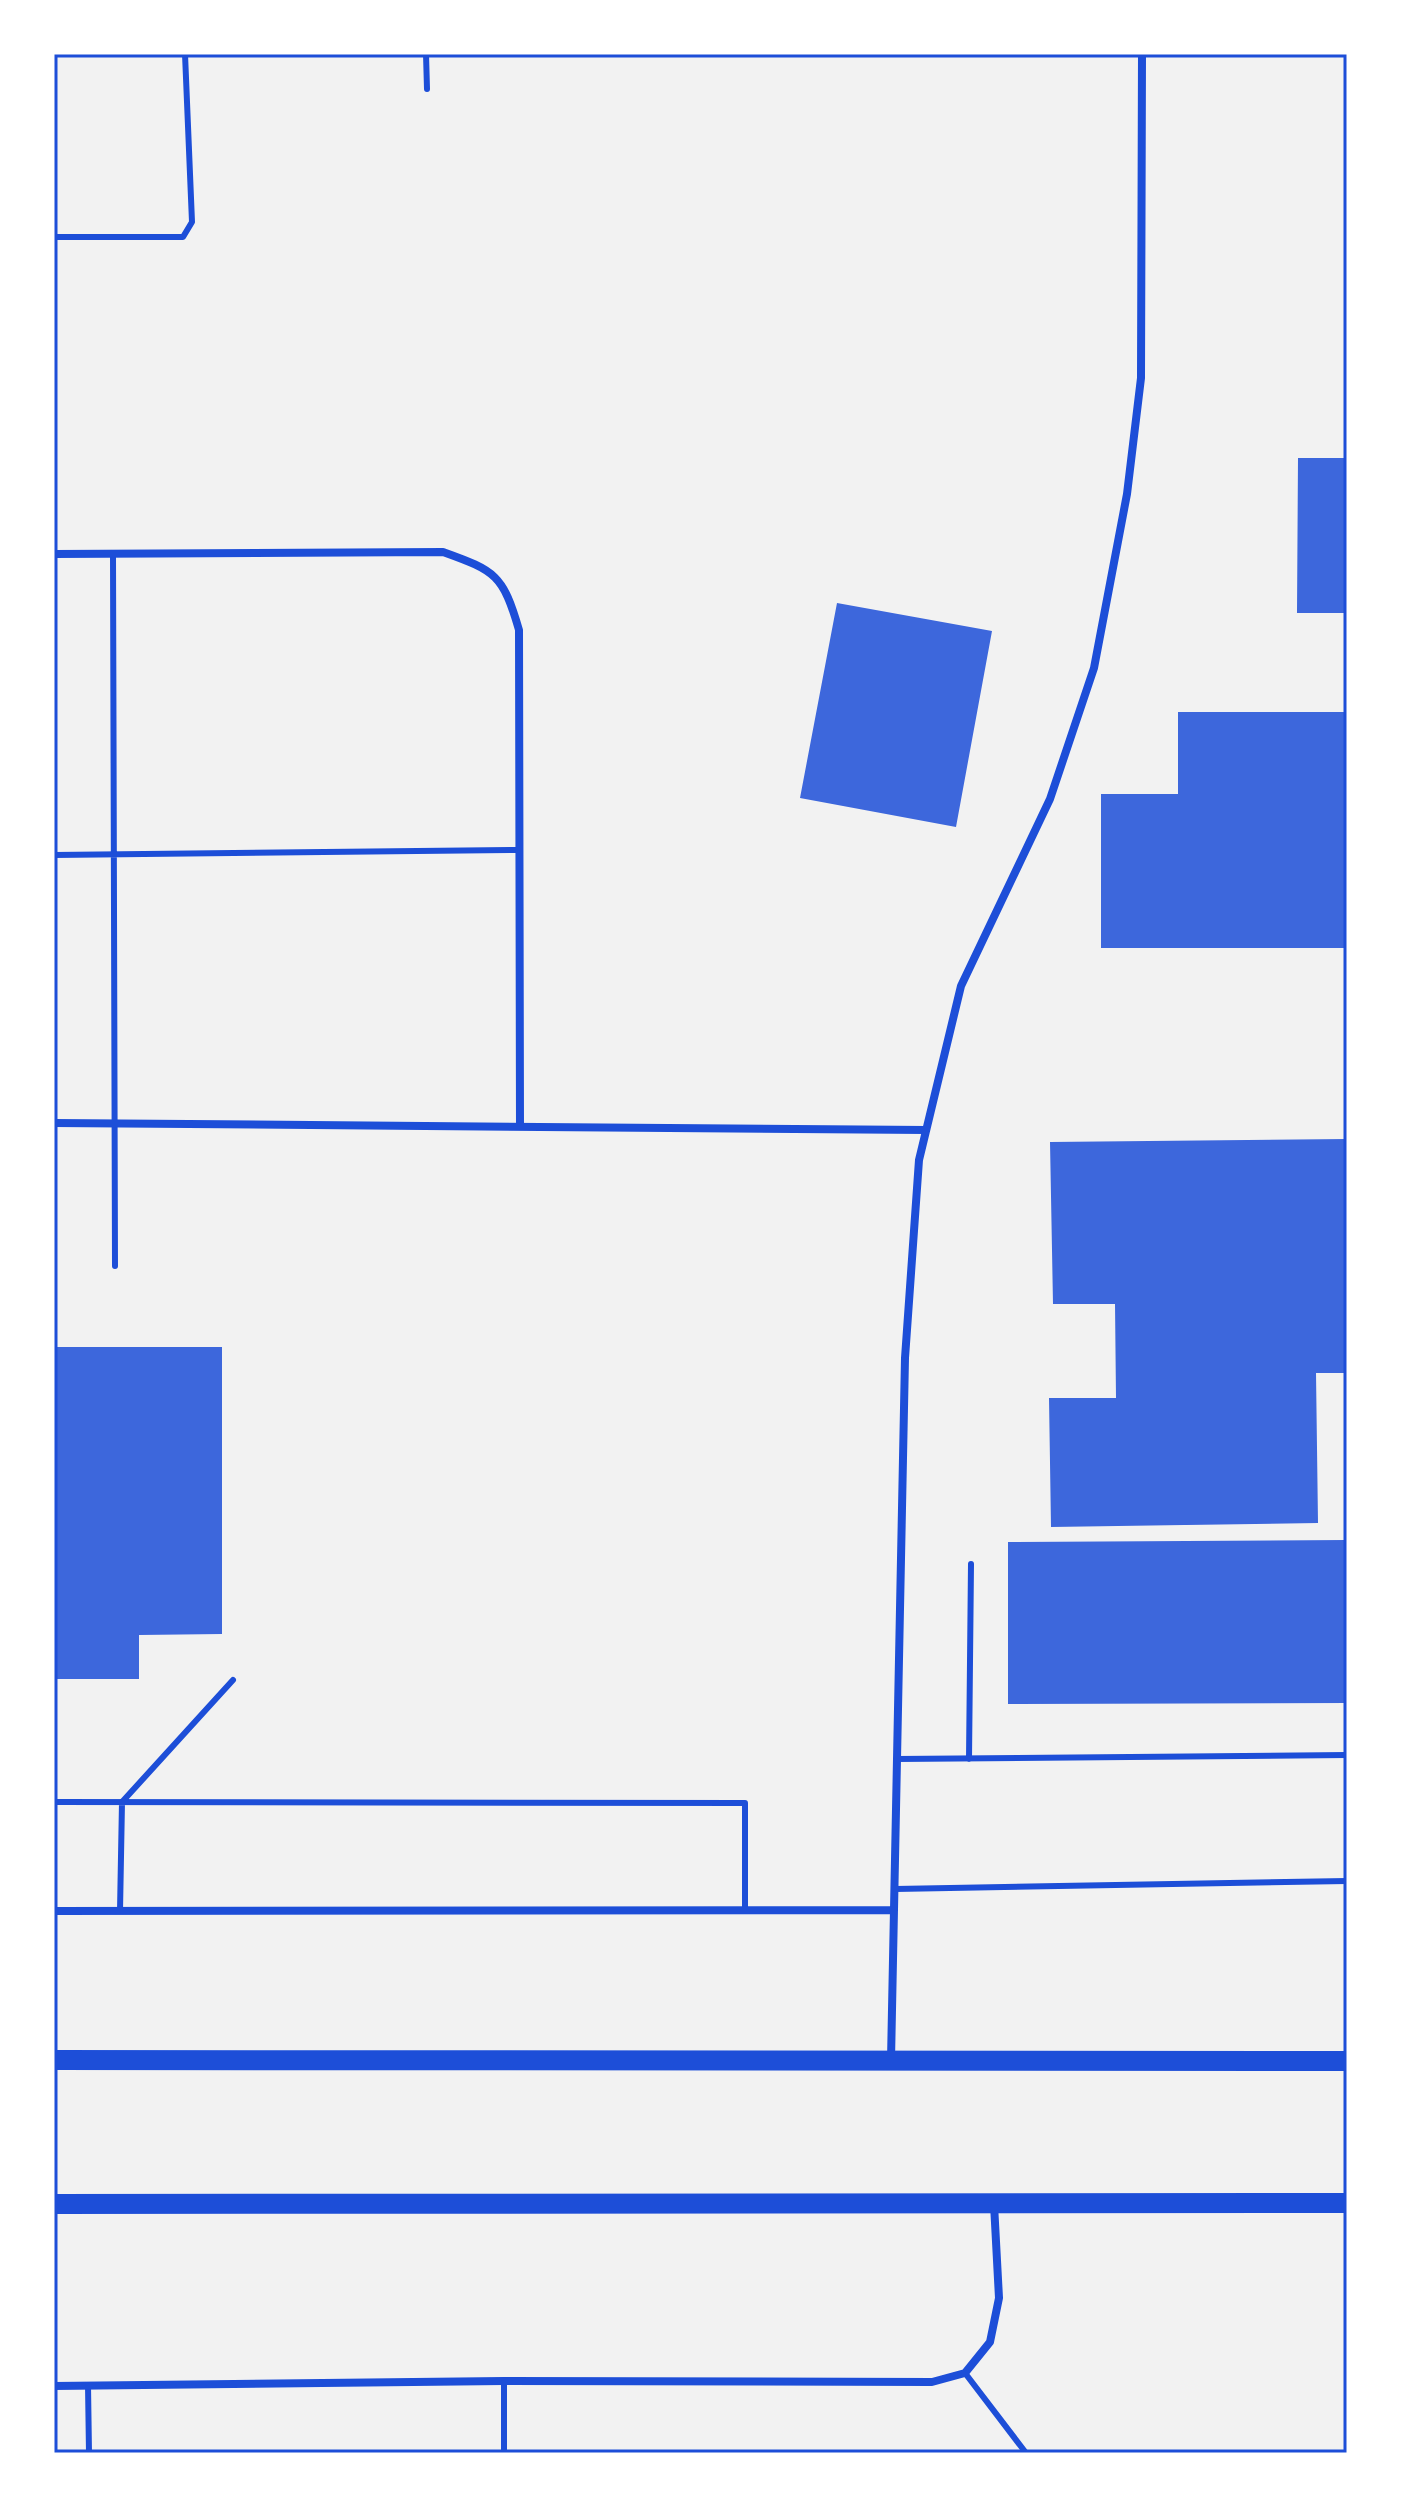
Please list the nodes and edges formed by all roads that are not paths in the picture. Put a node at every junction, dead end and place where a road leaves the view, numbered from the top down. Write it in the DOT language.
graph roads {
  1 [pos="185,54"];
  2 [pos="426,54"];
  3 [pos="1142,54"];
  4 [pos="427,89"];
  5 [pos="54,237"];
  6 [pos="54,554"];
  7 [pos="113,554"];
  8 [pos="519,850"];
  9 [pos="54,855"];
  10 [pos="113,855"];
  11 [pos="54,1123"];
  12 [pos="114,1124"];
  13 [pos="520,1127"];
  14 [pos="926,1130"];
  15 [pos="115,1266"];
  16 [pos="971,1564"];
  17 [pos="233,1680"];
  18 [pos="1347,1755"];
  19 [pos="897,1759"];
  20 [pos="969,1759"];
  21 [pos="54,1802"];
  22 [pos="122,1802"];
  23 [pos="1347,1881"];
  24 [pos="895,1889"];
  25 [pos="745,1910"];
  26 [pos="894,1910"];
  27 [pos="54,1911"];
  28 [pos="120,1911"];
  29 [pos="54,2060"];
  30 [pos="891,2061"];
  31 [pos="1347,2061"];
  32 [pos="994,2203"];
  33 [pos="1347,2203"];
  34 [pos="54,2204"];
  35 [pos="965,2373"];
  36 [pos="504,2381"];
  37 [pos="88,2385"];
  38 [pos="54,2386"];
  39 [pos="89,2453"];
  40 [pos="504,2453"];
  41 [pos="1026,2453"];
  1 -- 5 [label="lane"];
  2 -- 4 [label="lane"];
  3 -- 14 [label="street"];
  6 -- 7 [label="street"];
  7 -- 8 [label="street"];
  7 -- 10 [label="lane"];
  8 -- 10 [label="lane"];
  8 -- 13 [label="street"];
  9 -- 10 [label="lane"];
  10 -- 12 [label="lane"];
  11 -- 12 [label="street"];
  12 -- 13 [label="street"];
  12 -- 15 [label="lane"];
  13 -- 14 [label="street"];
  14 -- 19 [label="street"];
  16 -- 20 [label="lane"];
  17 -- 22 [label="lane"];
  18 -- 20 [label="lane"];
  19 -- 20 [label="lane"];
  19 -- 24 [label="street"];
  21 -- 22 [label="lane"];
  22 -- 25 [label="lane"];
  22 -- 28 [label="lane"];
  23 -- 24 [label="lane"];
  24 -- 26 [label="street"];
  25 -- 26 [label="street"];
  25 -- 28 [label="street"];
  26 -- 30 [label="street"];
  27 -- 28 [label="street"];
  29 -- 30 [label="main road"];
  30 -- 31 [label="main road"];
  32 -- 33 [label="main road"];
  32 -- 34 [label="main road"];
  32 -- 35 [label="street"];
  35 -- 36 [label="street"];
  35 -- 41 [label="lane"];
  36 -- 37 [label="street"];
  36 -- 40 [label="lane"];
  37 -- 38 [label="street"];
  37 -- 39 [label="lane"];
}
